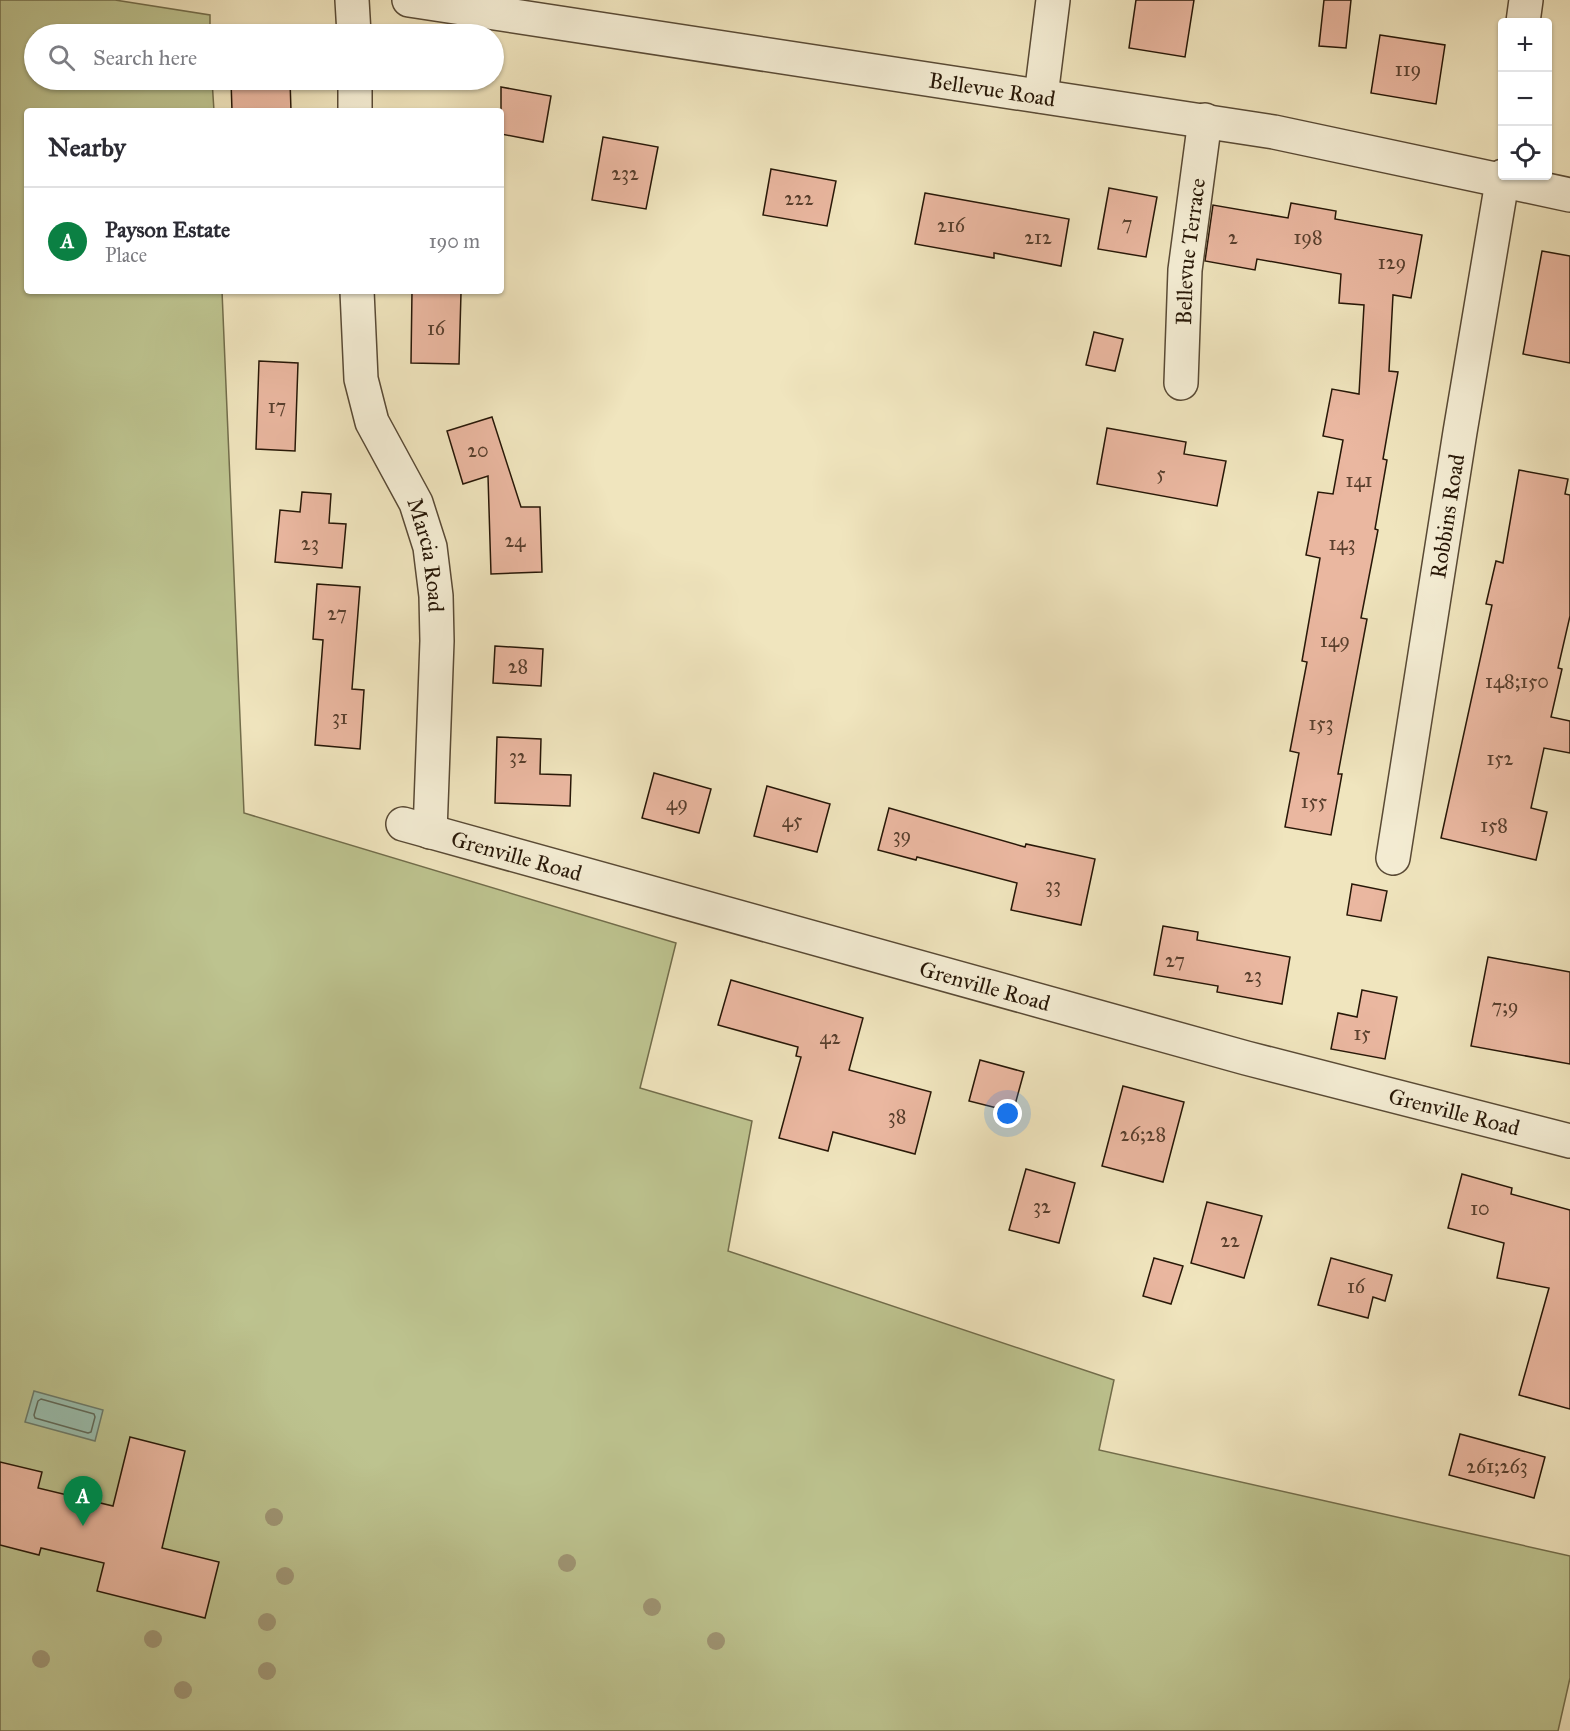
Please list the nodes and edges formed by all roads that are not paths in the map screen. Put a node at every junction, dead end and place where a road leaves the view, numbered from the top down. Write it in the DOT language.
graph roads {
  1 [pos="352,0"];
  2 [pos="409,0"];
  3 [pos="1053,0"];
  4 [pos="1526,0"];
  5 [pos="540,10"];
  6 [pos="1524,18"];
  7 [pos="353,24"];
  8 [pos="355,90"];
  9 [pos="1041,96"];
  10 [pos="355,108"];
  11 [pos="1205,120"];
  12 [pos="1498,177"];
  13 [pos="1503,180"];
  14 [pos="1511,180"];
  15 [pos="1570,195"];
  16 [pos="357,294"];
  17 [pos="1181,383"];
  18 [pos="417,828"];
  19 [pos="1393,858"];
  20 [pos="1570,1141"];
  1 -- 7 [label="street"];
  2 -- 5 [label="street, Bellevue Road"];
  3 -- 9 [label="street"];
  4 -- 6 [label="street"];
  5 -- 9 [label="street, Bellevue Road"];
  8 -- 10 [label="street"];
  9 -- 11 [label="street, Bellevue Road"];
  11 -- 12 [label="street, Bellevue Road"];
  11 -- 17 [label="street, Bellevue Terrace"];
  13 -- 19 [label="street, Robbins Road"];
  14 -- 15 [label="street, Bellevue Road"];
  16 -- 18 [label="street, Marcia Road"];
  18 -- 20 [label="street, Grenville Road"];
}
